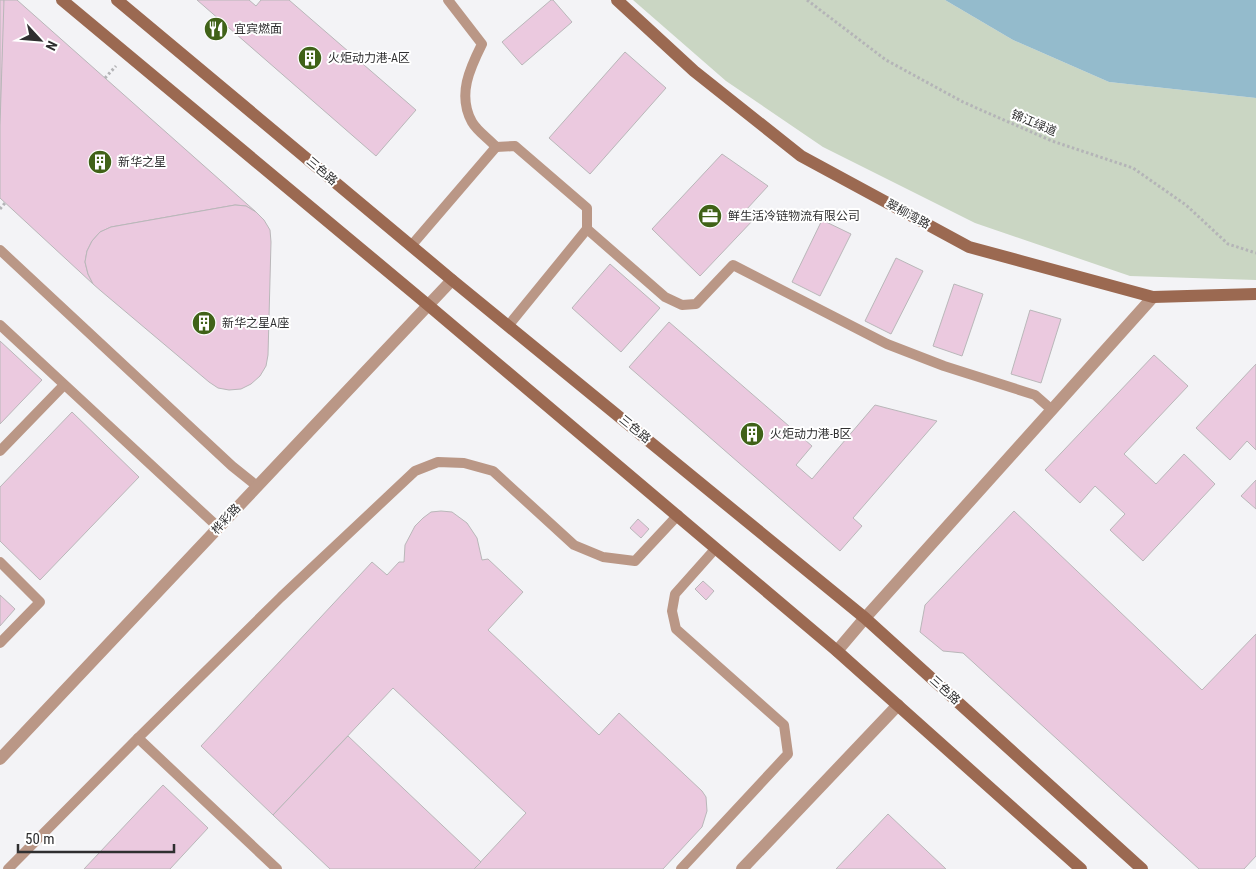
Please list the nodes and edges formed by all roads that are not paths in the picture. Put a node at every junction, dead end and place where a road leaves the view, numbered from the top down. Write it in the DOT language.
graph roads {
  1 [pos="62,0"];
  2 [pos="117,0"];
  3 [pos="448,0"];
  4 [pos="617,0"];
  5 [pos="496,147"];
  6 [pos="587,229"];
  7 [pos="411,246"];
  8 [pos="0,250"];
  9 [pos="452,280"];
  10 [pos="1256,294"];
  11 [pos="1153,297"];
  12 [pos="428,305"];
  13 [pos="0,324"];
  14 [pos="508,326"];
  15 [pos="64,385"];
  16 [pos="1052,410"];
  17 [pos="0,451"];
  18 [pos="257,486"];
  19 [pos="678,515"];
  20 [pos="218,527"];
  21 [pos="716,548"];
  22 [pos="0,562"];
  23 [pos="865,618"];
  24 [pos="0,643"];
  25 [pos="837,651"];
  26 [pos="898,705"];
  27 [pos="138,738"];
  28 [pos="0,759"];
  29 [pos="8,869"];
  30 [pos="277,869"];
  31 [pos="681,869"];
  32 [pos="742,869"];
  33 [pos="1081,869"];
  34 [pos="1142,869"];
  1 -- 12 [label="street"];
  2 -- 7 [label="street, 三色路"];
  3 -- 5 [label="lane"];
  4 -- 11 [label="street, 翠柳湾路"];
  5 -- 6 [label="lane"];
  5 -- 7 [label="lane"];
  6 -- 14 [label="lane"];
  6 -- 16 [label="lane"];
  7 -- 9 [label="street, 三色路"];
  8 -- 18 [label="lane"];
  9 -- 12 [label="street, 桦彩路"];
  9 -- 14 [label="street, 三色路"];
  10 -- 11 [label="street, 翠柳湾路"];
  11 -- 16 [label="street"];
  12 -- 18 [label="street, 桦彩路"];
  12 -- 19 [label="street"];
  13 -- 15 [label="lane"];
  14 -- 23 [label="street, 三色路"];
  15 -- 17 [label="lane"];
  15 -- 20 [label="lane"];
  16 -- 23 [label="street"];
  18 -- 20 [label="street, 桦彩路"];
  19 -- 21 [label="street"];
  19 -- 27 [label="lane"];
  20 -- 28 [label="street, 桦彩路"];
  21 -- 25 [label="street"];
  21 -- 31 [label="lane"];
  22 -- 24 [label="lane"];
  23 -- 25 [label="street"];
  23 -- 34 [label="street, 三色路"];
  25 -- 26 [label="street"];
  26 -- 32 [label="street"];
  26 -- 33 [label="street"];
  27 -- 29 [label="lane"];
  27 -- 30 [label="lane"];
}
